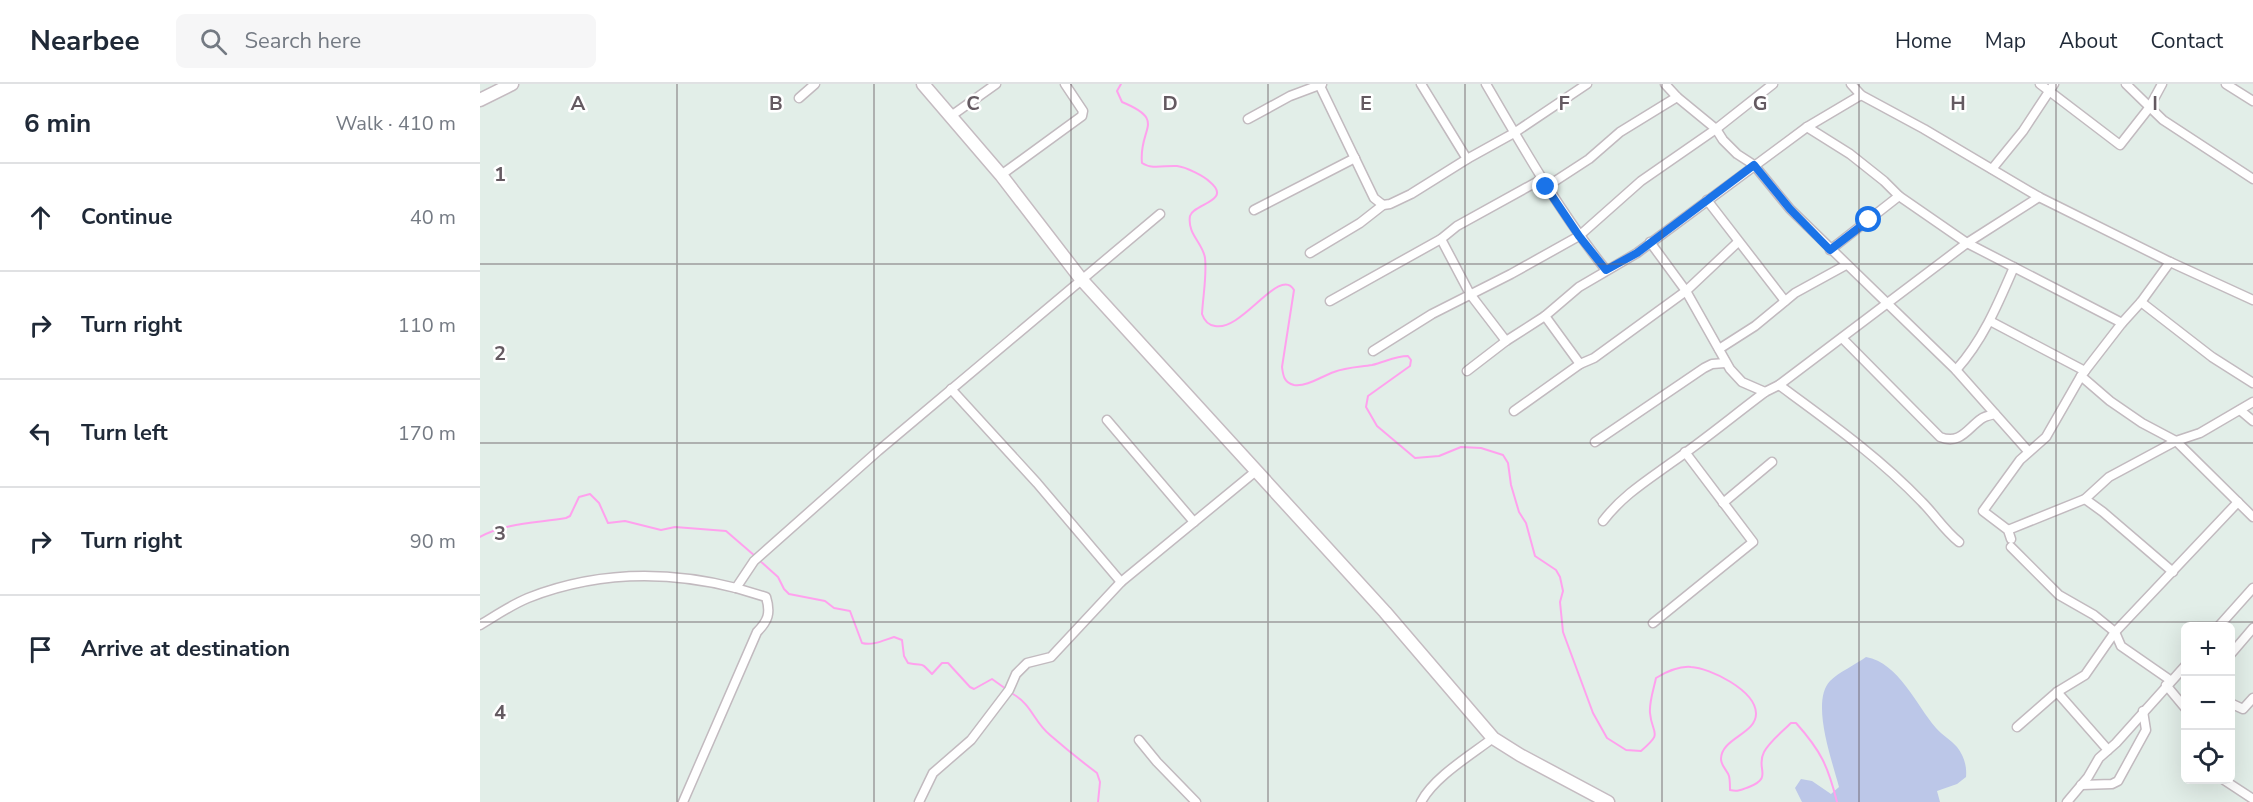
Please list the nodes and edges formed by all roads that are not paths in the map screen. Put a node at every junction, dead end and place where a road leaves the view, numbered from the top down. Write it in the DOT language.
graph roads {
  1 [pos="512,84"];
  2 [pos="815,84"];
  3 [pos="923,84"];
  4 [pos="996,84"];
  5 [pos="1065,84"];
  6 [pos="1421,84"];
  7 [pos="1486,84"];
  8 [pos="1587,84"];
  9 [pos="1665,84"];
  10 [pos="1773,84"];
  11 [pos="1851,84"];
  12 [pos="2040,84"];
  13 [pos="2126,84"];
  14 [pos="2162,84"];
  15 [pos="2226,84"];
  16 [pos="1320,85"];
  17 [pos="2051,87"];
  18 [pos="1861,95"];
  19 [pos="1677,97"];
  20 [pos="800,98"];
  21 [pos="480,100"];
  22 [pos="2253,100"];
  23 [pos="2149,108"];
  24 [pos="951,116"];
  25 [pos="1248,119"];
  26 [pos="1807,127"];
  27 [pos="1716,129"];
  28 [pos="1514,133"];
  29 [pos="1355,159"];
  30 [pos="1467,159"];
  31 [pos="1754,165"];
  32 [pos="1992,169"];
  33 [pos="1001,175"];
  34 [pos="2253,179"];
  35 [pos="1544,183"];
  36 [pos="1899,196"];
  37 [pos="2039,197"];
  38 [pos="1707,200"];
  39 [pos="1383,205"];
  40 [pos="1254,210"];
  41 [pos="1160,214"];
  42 [pos="1579,236"];
  43 [pos="1441,239"];
  44 [pos="1650,242"];
  45 [pos="1738,242"];
  46 [pos="1967,243"];
  47 [pos="1830,250"];
  48 [pos="1310,253"];
  49 [pos="2170,262"];
  50 [pos="1846,265"];
  51 [pos="2014,267"];
  52 [pos="1606,270"];
  53 [pos="1081,279"];
  54 [pos="1686,291"];
  55 [pos="1470,294"];
  56 [pos="2253,300"];
  57 [pos="1330,301"];
  58 [pos="1785,302"];
  59 [pos="1888,302"];
  60 [pos="2141,302"];
  61 [pos="1545,316"];
  62 [pos="1990,321"];
  63 [pos="2122,323"];
  64 [pos="1842,338"];
  65 [pos="1506,341"];
  66 [pos="1719,349"];
  67 [pos="1373,351"];
  68 [pos="1725,363"];
  69 [pos="1580,364"];
  70 [pos="1956,370"];
  71 [pos="1467,371"];
  72 [pos="2083,373"];
  73 [pos="2253,382"];
  74 [pos="1779,385"];
  75 [pos="951,389"];
  76 [pos="1764,393"];
  77 [pos="2253,402"];
  78 [pos="2240,410"];
  79 [pos="1514,411"];
  80 [pos="1995,414"];
  81 [pos="1107,420"];
  82 [pos="2253,421"];
  83 [pos="2176,441"];
  84 [pos="1595,442"];
  85 [pos="2028,451"];
  86 [pos="1685,452"];
  87 [pos="1772,462"];
  88 [pos="1256,471"];
  89 [pos="2085,499"];
  90 [pos="2238,502"];
  91 [pos="1723,503"];
  92 [pos="2253,517"];
  93 [pos="1603,521"];
  94 [pos="1194,522"];
  95 [pos="2010,539"];
  96 [pos="1959,542"];
  97 [pos="2173,572"];
  98 [pos="1121,582"];
  99 [pos="736,588"];
  100 [pos="2253,588"];
  101 [pos="2222,622"];
  102 [pos="1653,623"];
  103 [pos="480,625"];
  104 [pos="2253,628"];
  105 [pos="2115,632"];
  106 [pos="2235,649"];
  107 [pos="2181,669"];
  108 [pos="2181,679"];
  109 [pos="2171,680"];
  110 [pos="2057,692"];
  111 [pos="2253,698"];
  112 [pos="2181,699"];
  113 [pos="2235,705"];
  114 [pos="2143,711"];
  115 [pos="2017,727"];
  116 [pos="1493,738"];
  117 [pos="1139,740"];
  118 [pos="2108,750"];
  119 [pos="2230,784"];
  120 [pos="2081,785"];
  121 [pos="2253,799"];
  122 [pos="683,802"];
  123 [pos="919,802"];
  124 [pos="1196,802"];
  125 [pos="1421,802"];
  126 [pos="1608,802"];
  127 [pos="2067,802"];
  1 -- 21 [label="street"];
  2 -- 20 [label="street"];
  3 -- 24 [label="street"];
  4 -- 24 [label="street"];
  5 -- 33 [label="street"];
  6 -- 30 [label="street"];
  7 -- 28 [label="street"];
  8 -- 28 [label="street"];
  9 -- 19 [label="street"];
  10 -- 27 [label="street"];
  11 -- 18 [label="street"];
  12 -- 17 [label="street"];
  13 -- 23 [label="street"];
  14 -- 23 [label="street"];
  15 -- 22 [label="street"];
  16 -- 25 [label="street"];
  16 -- 29 [label="street"];
  17 -- 23 [label="street"];
  17 -- 32 [label="street"];
  18 -- 26 [label="street"];
  18 -- 32 [label="street"];
  19 -- 27 [label="street"];
  19 -- 35 [label="street"];
  23 -- 34 [label="street"];
  24 -- 33 [label="street"];
  26 -- 31 [label="street"];
  26 -- 36 [label="street"];
  27 -- 31 [label="street"];
  27 -- 42 [label="street"];
  28 -- 30 [label="street"];
  28 -- 35 [label="street"];
  29 -- 39 [label="street"];
  29 -- 40 [label="street"];
  30 -- 39 [label="street"];
  31 -- 38 [label="street"];
  31 -- 47 [label="street"];
  32 -- 37 [label="street"];
  33 -- 53 [label="street"];
  35 -- 42 [label="street"];
  35 -- 43 [label="street"];
  36 -- 46 [label="street"];
  36 -- 47 [label="street"];
  37 -- 46 [label="street"];
  37 -- 49 [label="street"];
  38 -- 44 [label="street"];
  38 -- 45 [label="street"];
  39 -- 48 [label="street"];
  41 -- 53 [label="street"];
  42 -- 52 [label="street"];
  42 -- 55 [label="street"];
  43 -- 55 [label="street"];
  43 -- 57 [label="street"];
  44 -- 52 [label="street"];
  44 -- 54 [label="street"];
  45 -- 54 [label="street"];
  45 -- 58 [label="street"];
  46 -- 51 [label="street"];
  46 -- 59 [label="street"];
  47 -- 50 [label="street"];
  49 -- 56 [label="street"];
  49 -- 60 [label="street"];
  50 -- 58 [label="street"];
  50 -- 59 [label="street"];
  51 -- 62 [label="street"];
  51 -- 63 [label="street"];
  52 -- 61 [label="street"];
  53 -- 75 [label="street"];
  53 -- 88 [label="street"];
  54 -- 66 [label="street"];
  54 -- 69 [label="street"];
  55 -- 65 [label="street"];
  55 -- 67 [label="street"];
  58 -- 66 [label="street"];
  59 -- 64 [label="street"];
  59 -- 70 [label="street"];
  60 -- 63 [label="street"];
  60 -- 73 [label="street"];
  61 -- 65 [label="street"];
  61 -- 69 [label="street"];
  62 -- 70 [label="street"];
  62 -- 72 [label="street"];
  63 -- 72 [label="street"];
  64 -- 74 [label="street"];
  64 -- 80 [label="street"];
  65 -- 71 [label="street"];
  66 -- 68 [label="street"];
  68 -- 76 [label="street"];
  68 -- 84 [label="street"];
  69 -- 79 [label="street"];
  70 -- 80 [label="street"];
  72 -- 83 [label="street"];
  72 -- 85 [label="street"];
  74 -- 76 [label="street"];
  74 -- 96 [label="street"];
  75 -- 98 [label="street"];
  75 -- 99 [label="street"];
  76 -- 86 [label="street"];
  77 -- 78 [label="street"];
  78 -- 82 [label="street"];
  78 -- 83 [label="street"];
  80 -- 85 [label="street"];
  81 -- 94 [label="street"];
  83 -- 89 [label="street"];
  83 -- 90 [label="street"];
  85 -- 95 [label="street"];
  86 -- 91 [label="street"];
  86 -- 93 [label="street"];
  87 -- 91 [label="street"];
  88 -- 94 [label="street"];
  88 -- 116 [label="street"];
  89 -- 95 [label="street"];
  89 -- 97 [label="street"];
  90 -- 92 [label="street"];
  90 -- 97 [label="street"];
  91 -- 102 [label="street"];
  94 -- 98 [label="street"];
  95 -- 105 [label="street"];
  97 -- 105 [label="street"];
  98 -- 123 [label="street"];
  99 -- 103 [label="street"];
  99 -- 122 [label="street"];
  100 -- 101 [label="street"];
  104 -- 106 [label="street"];
  105 -- 109 [label="street"];
  105 -- 110 [label="street"];
  107 -- 109 [label="street"];
  108 -- 109 [label="street"];
  109 -- 112 [label="street"];
  109 -- 114 [label="street"];
  110 -- 115 [label="street"];
  110 -- 118 [label="street"];
  111 -- 113 [label="street"];
  114 -- 118 [label="street"];
  114 -- 120 [label="street"];
  116 -- 125 [label="street"];
  116 -- 126 [label="street"];
  117 -- 124 [label="street"];
  118 -- 120 [label="street"];
  119 -- 121 [label="street"];
  120 -- 127 [label="street"];
}
